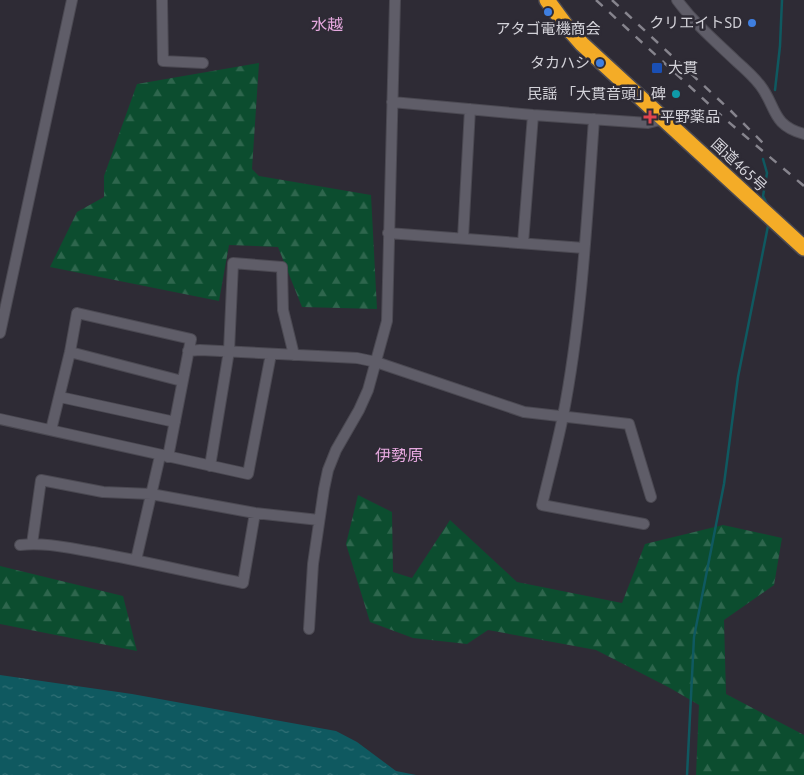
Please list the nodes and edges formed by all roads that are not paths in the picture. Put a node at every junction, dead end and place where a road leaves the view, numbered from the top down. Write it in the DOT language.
graph roads {
  1 [pos="72,0"];
  2 [pos="162,0"];
  3 [pos="395,0"];
  4 [pos="547,0"];
  5 [pos="677,0"];
  6 [pos="203,63"];
  7 [pos="392,102"];
  8 [pos="470,109"];
  9 [pos="532,115"];
  10 [pos="594,119"];
  11 [pos="664,119"];
  12 [pos="804,134"];
  13 [pos="388,233"];
  14 [pos="463,238"];
  15 [pos="523,243"];
  16 [pos="584,248"];
  17 [pos="804,248"];
  18 [pos="0,333"];
  19 [pos="188,351"];
  20 [pos="70,352"];
  21 [pos="230,352"];
  22 [pos="270,354"];
  23 [pos="294,355"];
  24 [pos="376,362"];
  25 [pos="182,382"];
  26 [pos="60,396"];
  27 [pos="563,416"];
  28 [pos="0,419"];
  29 [pos="175,422"];
  30 [pos="51,430"];
  31 [pos="164,456"];
  32 [pos="210,466"];
  33 [pos="151,494"];
  34 [pos="651,498"];
  35 [pos="255,513"];
  36 [pos="319,520"];
  37 [pos="644,524"];
  38 [pos="32,544"];
  39 [pos="20,546"];
  40 [pos="136,560"];
  41 [pos="309,629"];
  1 -- 18 [label="street"];
  2 -- 6 [label="street"];
  3 -- 7 [label="street"];
  4 -- 11 [label="highway, 国道465号"];
  5 -- 12 [label="street"];
  7 -- 8 [label="street"];
  7 -- 13 [label="street"];
  8 -- 9 [label="street"];
  8 -- 14 [label="street"];
  9 -- 10 [label="street"];
  9 -- 15 [label="street"];
  10 -- 11 [label="street"];
  10 -- 16 [label="street"];
  11 -- 17 [label="highway, 国道465号"];
  13 -- 14 [label="street"];
  13 -- 24 [label="street"];
  14 -- 15 [label="street"];
  15 -- 16 [label="street"];
  16 -- 27 [label="street"];
  19 -- 20 [label="street"];
  19 -- 21 [label="street"];
  19 -- 25 [label="street"];
  20 -- 25 [label="street"];
  20 -- 26 [label="street"];
  21 -- 22 [label="street"];
  21 -- 23 [label="street"];
  21 -- 32 [label="street"];
  22 -- 23 [label="street"];
  22 -- 32 [label="street"];
  23 -- 24 [label="street"];
  24 -- 27 [label="street"];
  24 -- 36 [label="street"];
  25 -- 29 [label="street"];
  26 -- 29 [label="street"];
  26 -- 30 [label="street"];
  27 -- 34 [label="street"];
  27 -- 37 [label="street"];
  28 -- 30 [label="street"];
  29 -- 31 [label="street"];
  30 -- 31 [label="street"];
  31 -- 32 [label="street"];
  31 -- 33 [label="street"];
  33 -- 35 [label="street"];
  33 -- 38 [label="street"];
  33 -- 40 [label="street"];
  35 -- 36 [label="street"];
  35 -- 40 [label="street"];
  36 -- 41 [label="street"];
  38 -- 39 [label="street"];
  38 -- 40 [label="street"];
}
